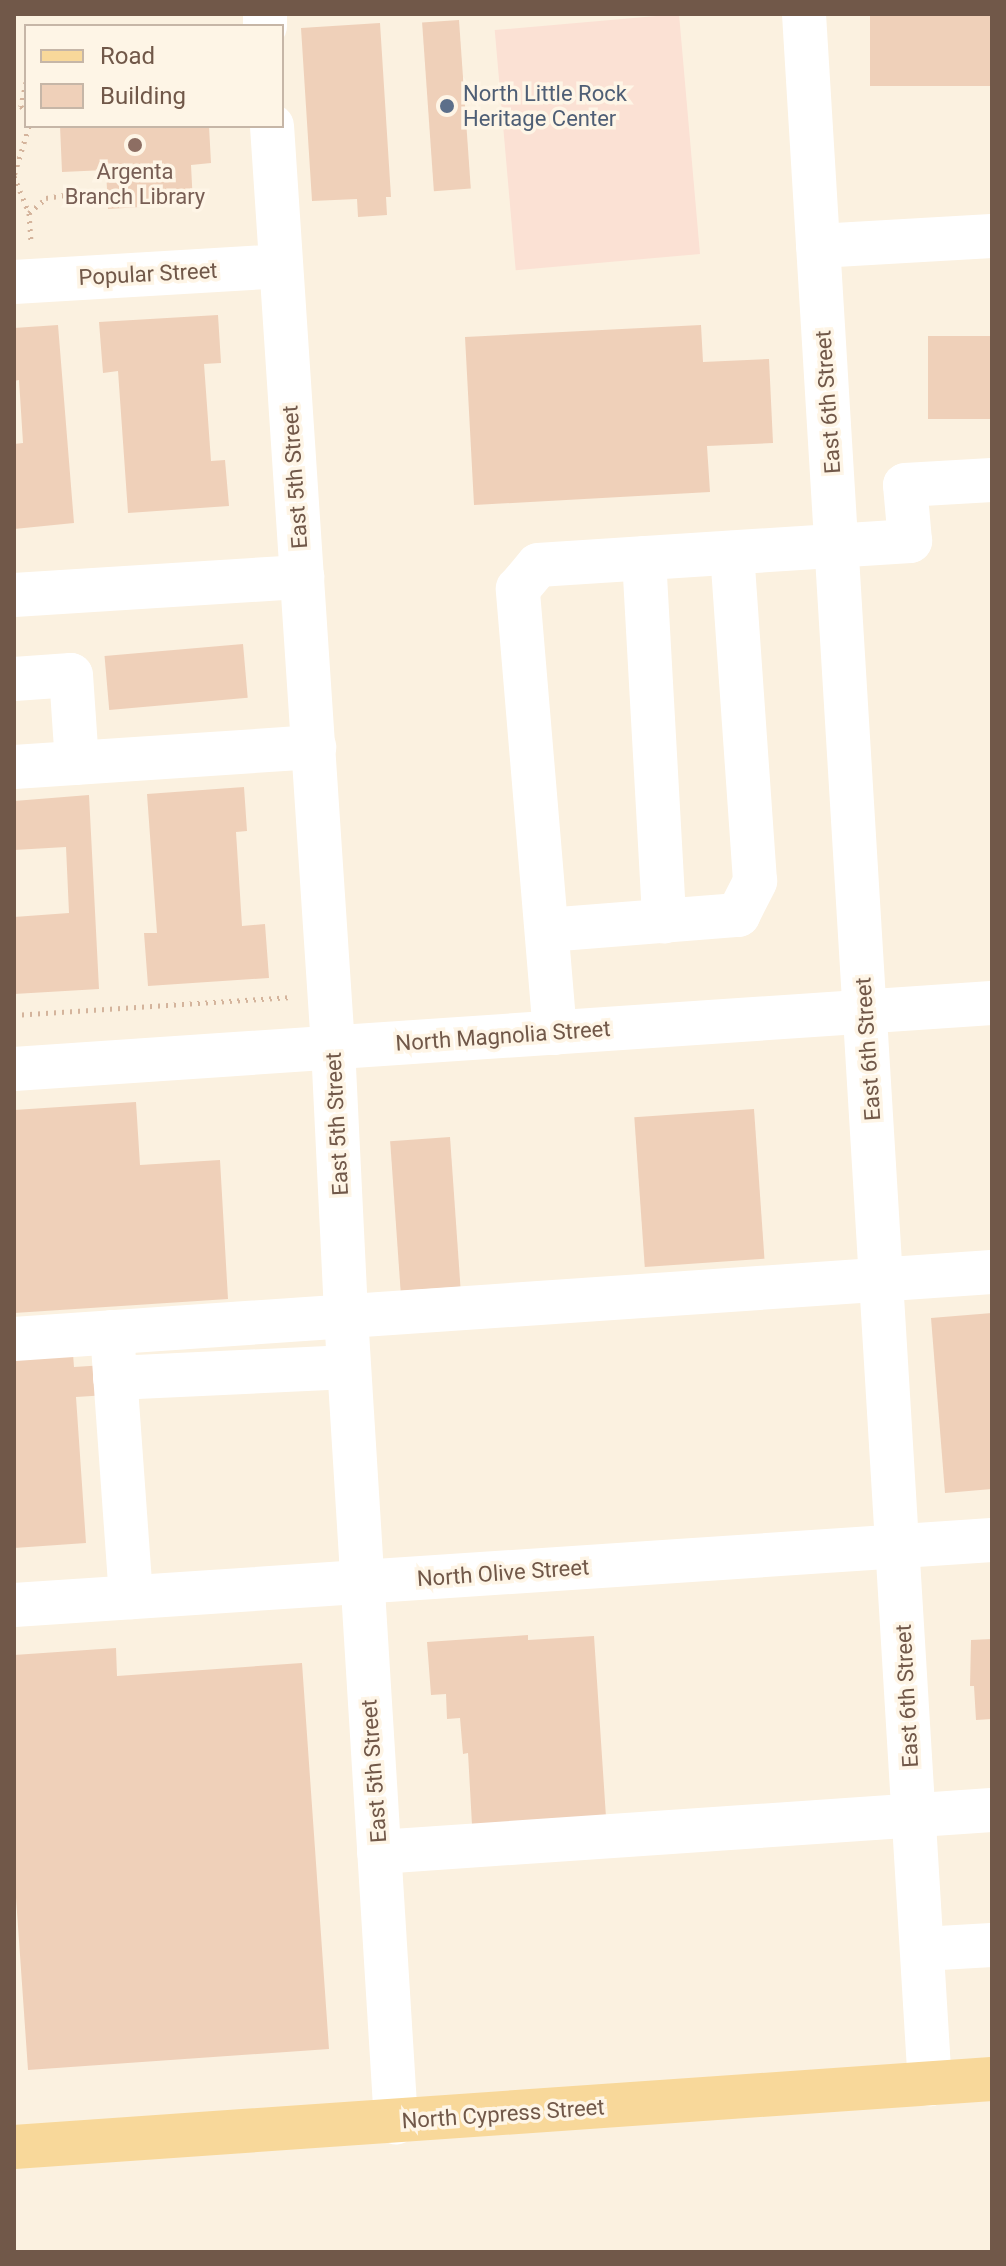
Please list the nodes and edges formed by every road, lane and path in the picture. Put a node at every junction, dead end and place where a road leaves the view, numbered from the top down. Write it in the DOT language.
graph roads {
  1 [pos="804,14"];
  2 [pos="28,128"];
  3 [pos="272,128"];
  4 [pos="70,194"];
  5 [pos="29,213"];
  6 [pos="992,236"];
  7 [pos="818,246"];
  8 [pos="281,266"];
  9 [pos="23,282"];
  10 [pos="992,480"];
  11 [pos="837,546"];
  12 [pos="732,553"];
  13 [pos="644,558"];
  14 [pos="302,577"];
  15 [pos="14,595"];
  16 [pos="14,679"];
  17 [pos="314,747"];
  18 [pos="77,763"];
  19 [pos="14,767"];
  20 [pos="664,921"];
  21 [pos="547,930"];
  22 [pos="301,997"];
  23 [pos="992,1003"];
  24 [pos="866,1011"];
  25 [pos="14,1015"];
  26 [pos="555,1033"];
  27 [pos="333,1047"];
  28 [pos="14,1069"];
  29 [pos="992,1272"];
  30 [pos="882,1280"];
  31 [pos="346,1316"];
  32 [pos="112,1332"];
  33 [pos="14,1339"];
  34 [pos="349,1367"];
  35 [pos="115,1378"];
  36 [pos="992,1540"];
  37 [pos="898,1546"];
  38 [pos="363,1582"];
  39 [pos="131,1597"];
  40 [pos="14,1605"];
  41 [pos="992,1810"];
  42 [pos="914,1816"];
  43 [pos="379,1852"];
  44 [pos="992,1945"];
  45 [pos="922,1949"];
  46 [pos="992,2079"];
  47 [pos="930,2084"];
  48 [pos="396,2122"];
  49 [pos="14,2147"];
  1 -- 7 [label="street, East 6th Street"];
  2 -- 5 [label="path"];
  3 -- 8 [label="street, East 5th Street"];
  4 -- 5 [label="path"];
  5 -- 9 [label="path"];
  6 -- 7 [label="street"];
  7 -- 11 [label="street, East 6th Street"];
  8 -- 9 [label="street, Popular Street"];
  8 -- 14 [label="street, East 5th Street"];
  10 -- 11 [label="street"];
  11 -- 12 [label="street"];
  11 -- 24 [label="street, East 6th Street"];
  12 -- 13 [label="street"];
  12 -- 20 [label="street"];
  13 -- 20 [label="street"];
  13 -- 21 [label="street"];
  14 -- 15 [label="street"];
  14 -- 17 [label="street, East 5th Street"];
  16 -- 18 [label="street"];
  17 -- 18 [label="street"];
  17 -- 27 [label="street, East 5th Street"];
  18 -- 19 [label="street"];
  20 -- 21 [label="street"];
  21 -- 26 [label="street"];
  22 -- 25 [label="path"];
  23 -- 24 [label="street, North Magnolia Street"];
  24 -- 26 [label="street, North Magnolia Street"];
  24 -- 30 [label="street, East 6th Street"];
  26 -- 27 [label="street, North Magnolia Street"];
  27 -- 28 [label="street, North Magnolia Street"];
  27 -- 31 [label="street, East 5th Street"];
  29 -- 30 [label="street"];
  30 -- 31 [label="street"];
  30 -- 37 [label="street, East 6th Street"];
  31 -- 32 [label="street"];
  31 -- 34 [label="street, East 5th Street"];
  32 -- 33 [label="street"];
  32 -- 35 [label="street"];
  34 -- 35 [label="street"];
  34 -- 38 [label="street, East 5th Street"];
  35 -- 39 [label="street"];
  36 -- 37 [label="street, North Olive Street"];
  37 -- 38 [label="street, North Olive Street"];
  37 -- 42 [label="street, East 6th Street"];
  38 -- 39 [label="street, North Olive Street"];
  38 -- 43 [label="street, East 5th Street"];
  39 -- 40 [label="street, North Olive Street"];
  41 -- 42 [label="street"];
  42 -- 43 [label="street"];
  42 -- 45 [label="street, East 6th Street"];
  43 -- 48 [label="street, East 5th Street"];
  44 -- 45 [label="street"];
  45 -- 47 [label="street, East 6th Street"];
  46 -- 47 [label="main road, North Cypress Street"];
  47 -- 48 [label="main road, North Cypress Street"];
  48 -- 49 [label="main road, North Cypress Street"];
}
